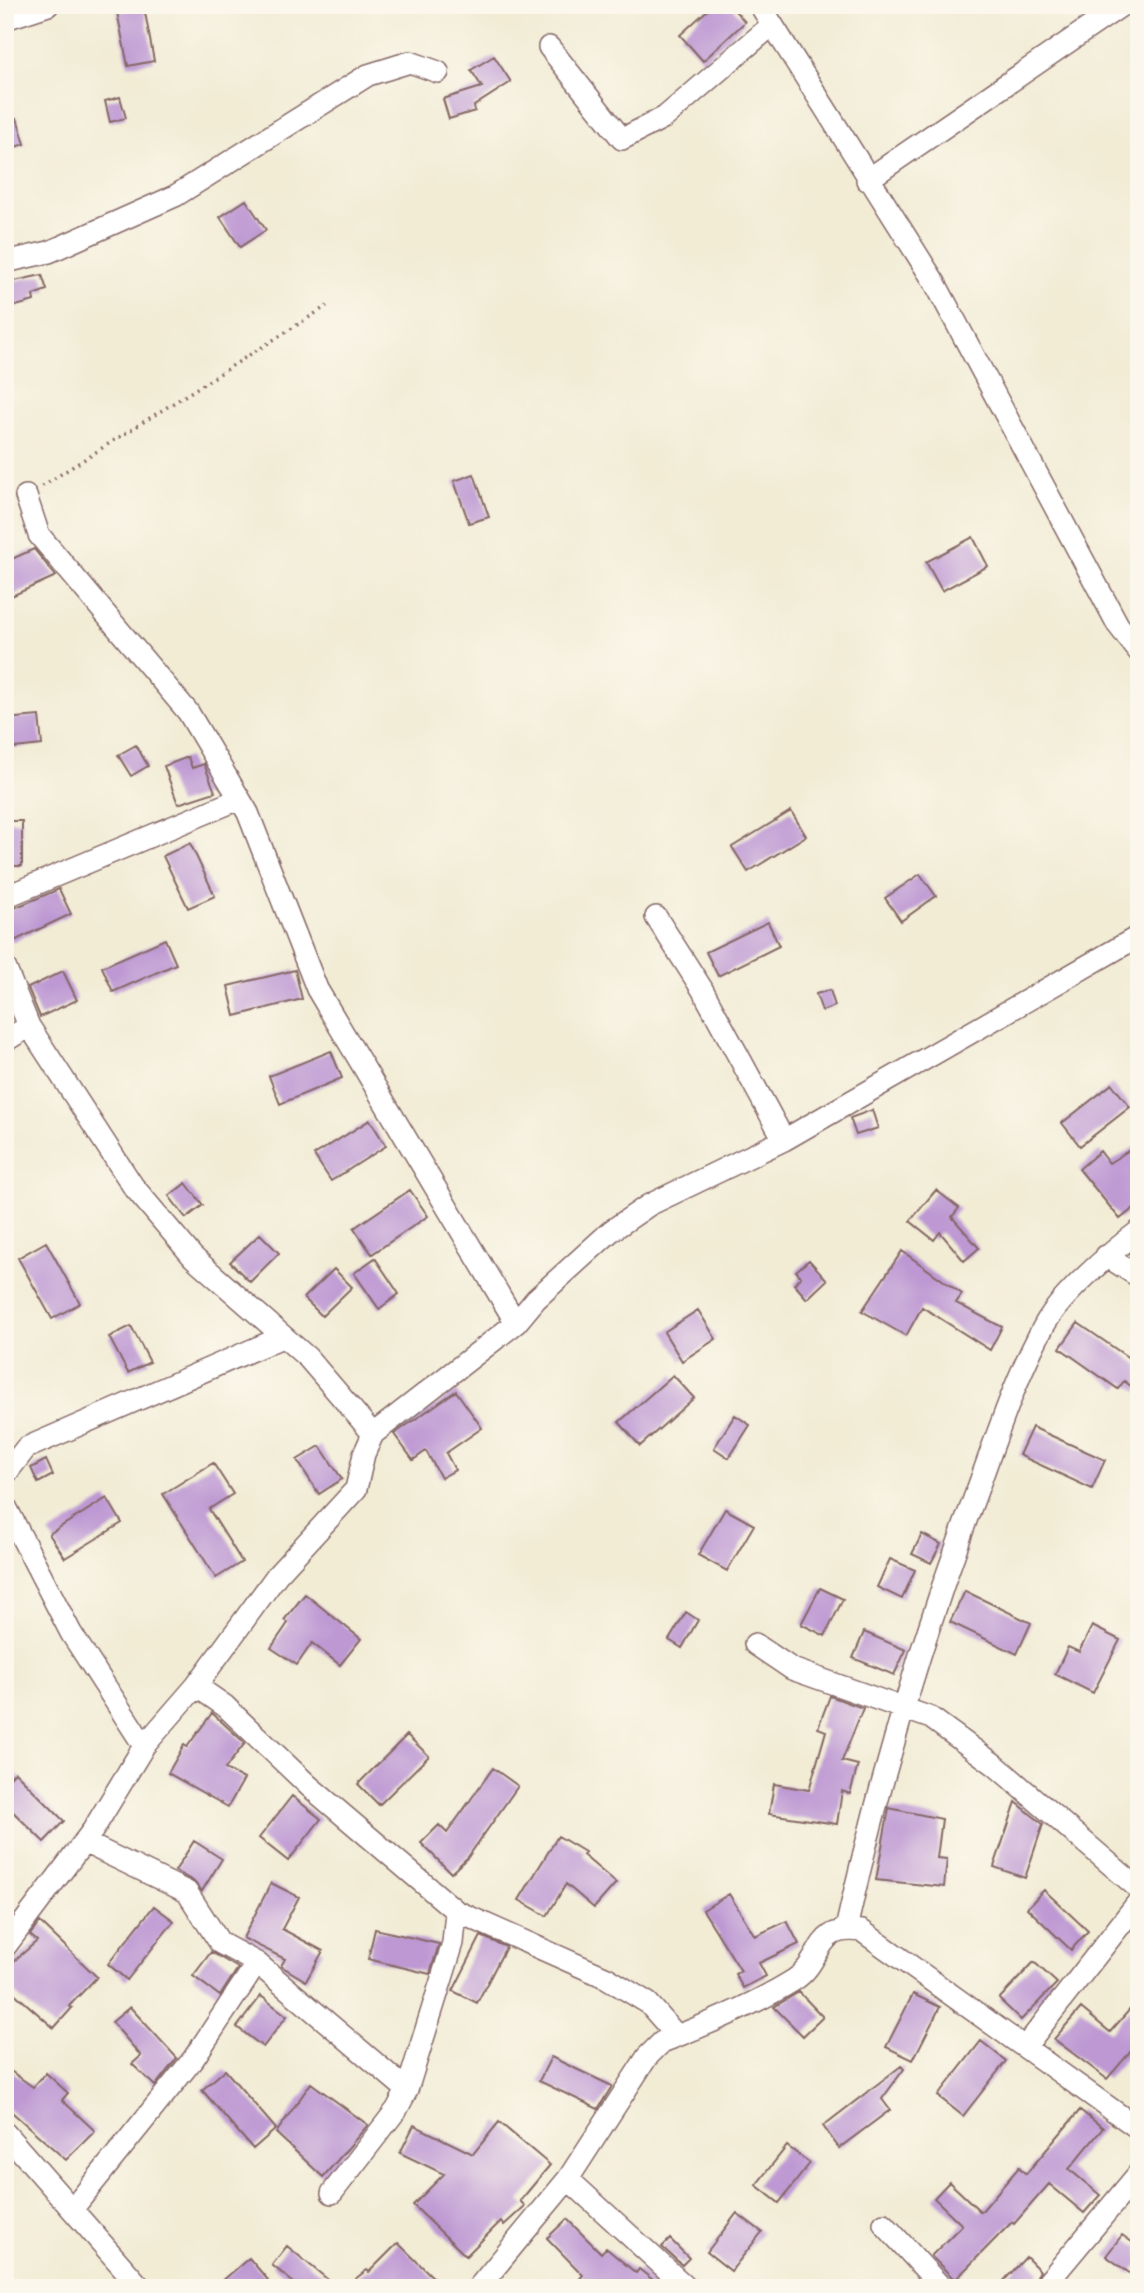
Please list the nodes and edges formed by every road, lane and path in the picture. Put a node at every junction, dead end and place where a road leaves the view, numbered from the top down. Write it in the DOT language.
graph roads {
  1 [pos="48,5"];
  2 [pos="760,5"];
  3 [pos="1122,5"];
  4 [pos="5,19"];
  5 [pos="772,25"];
  6 [pos="549,47"];
  7 [pos="438,72"];
  8 [pos="867,180"];
  9 [pos="5,262"];
  10 [pos="327,306"];
  11 [pos="26,496"];
  12 [pos="1139,652"];
  13 [pos="232,802"];
  14 [pos="5,897"];
  15 [pos="656,917"];
  16 [pos="1139,936"];
  17 [pos="5,967"];
  18 [pos="29,1026"];
  19 [pos="5,1041"];
  20 [pos="784,1140"];
  21 [pos="1139,1231"];
  22 [pos="1106,1255"];
  23 [pos="1139,1277"];
  24 [pos="516,1323"];
  25 [pos="282,1337"];
  26 [pos="373,1434"];
  27 [pos="5,1475"];
  28 [pos="5,1505"];
  29 [pos="755,1644"];
  30 [pos="196,1686"];
  31 [pos="902,1709"];
  32 [pos="145,1746"];
  33 [pos="84,1842"];
  34 [pos="1139,1889"];
  35 [pos="1139,1901"];
  36 [pos="456,1911"];
  37 [pos="846,1929"];
  38 [pos="5,1947"];
  39 [pos="257,1963"];
  40 [pos="677,2036"];
  41 [pos="1025,2048"];
  42 [pos="407,2090"];
  43 [pos="1139,2129"];
  44 [pos="5,2133"];
  45 [pos="1139,2173"];
  46 [pos="568,2179"];
  47 [pos="332,2193"];
  48 [pos="74,2207"];
  49 [pos="884,2224"];
  50 [pos="141,2288"];
  51 [pos="478,2288"];
  52 [pos="687,2288"];
  53 [pos="942,2288"];
  54 [pos="1042,2288"];
  1 -- 4 [label="street"];
  2 -- 5 [label="street"];
  3 -- 8 [label="street"];
  5 -- 6 [label="street"];
  5 -- 8 [label="street"];
  7 -- 9 [label="street"];
  8 -- 12 [label="street"];
  10 -- 11 [label="path"];
  11 -- 24 [label="street"];
  13 -- 14 [label="street"];
  15 -- 20 [label="street"];
  16 -- 20 [label="street"];
  17 -- 18 [label="street"];
  18 -- 19 [label="street"];
  18 -- 25 [label="street"];
  20 -- 24 [label="street"];
  21 -- 22 [label="street"];
  22 -- 23 [label="street"];
  22 -- 31 [label="street"];
  24 -- 26 [label="street"];
  25 -- 26 [label="street"];
  25 -- 27 [label="street"];
  26 -- 30 [label="street"];
  28 -- 32 [label="street"];
  29 -- 31 [label="street"];
  30 -- 32 [label="street"];
  30 -- 36 [label="street"];
  31 -- 34 [label="street"];
  31 -- 37 [label="street"];
  32 -- 33 [label="street"];
  33 -- 38 [label="street"];
  33 -- 39 [label="street"];
  35 -- 41 [label="street"];
  36 -- 40 [label="street"];
  36 -- 42 [label="street"];
  37 -- 40 [label="street"];
  37 -- 41 [label="street"];
  39 -- 42 [label="street"];
  39 -- 48 [label="street"];
  40 -- 46 [label="street"];
  41 -- 43 [label="street"];
  42 -- 47 [label="street"];
  44 -- 48 [label="street"];
  45 -- 54 [label="street"];
  46 -- 51 [label="street"];
  46 -- 52 [label="street"];
  48 -- 50 [label="street"];
  49 -- 53 [label="street"];
}
